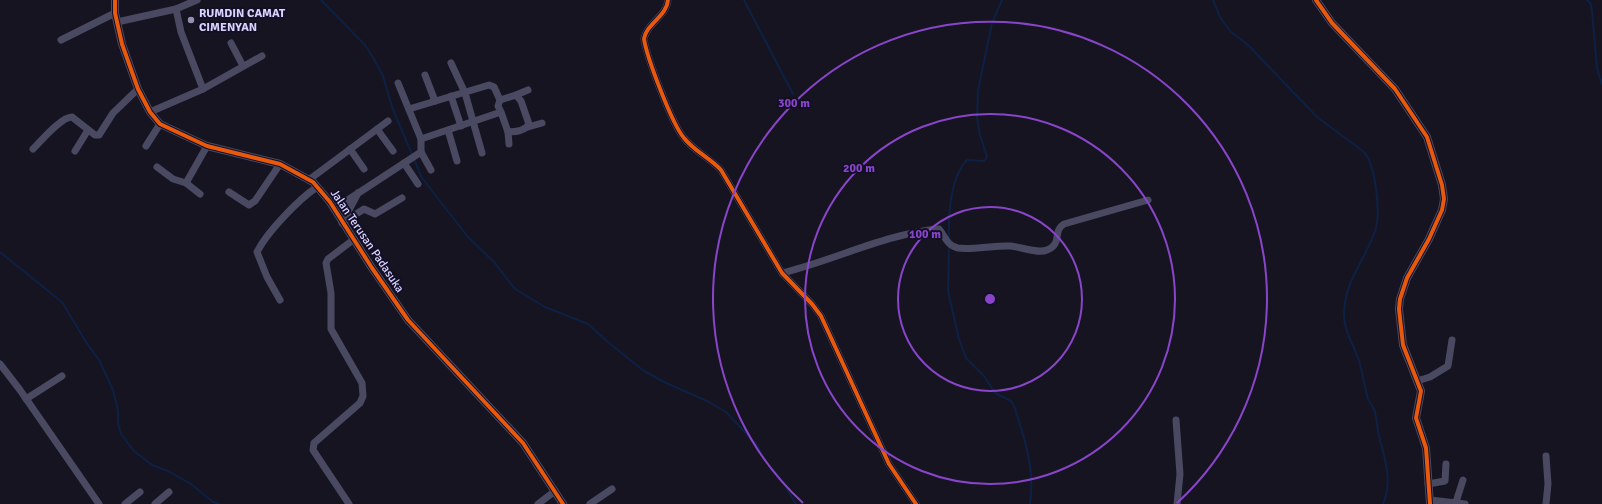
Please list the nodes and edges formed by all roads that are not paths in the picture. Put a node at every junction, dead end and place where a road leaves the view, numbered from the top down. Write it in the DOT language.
graph roads {
  1 [pos="115,0"];
  2 [pos="197,0"];
  3 [pos="668,0"];
  4 [pos="1316,0"];
  5 [pos="183,3"];
  6 [pos="176,9"];
  7 [pos="115,13"];
  8 [pos="117,22"];
  9 [pos="61,40"];
  10 [pos="231,43"];
  11 [pos="262,56"];
  12 [pos="451,63"];
  13 [pos="243,66"];
  14 [pos="425,75"];
  15 [pos="398,83"];
  16 [pos="138,89"];
  17 [pos="203,89"];
  18 [pos="528,90"];
  19 [pos="465,93"];
  20 [pos="516,95"];
  21 [pos="451,96"];
  22 [pos="500,100"];
  23 [pos="435,101"];
  24 [pos="409,110"];
  25 [pos="150,112"];
  26 [pos="501,112"];
  27 [pos="388,121"];
  28 [pos="474,121"];
  29 [pos="542,123"];
  30 [pos="160,124"];
  31 [pos="461,126"];
  32 [pos="528,127"];
  33 [pos="377,129"];
  34 [pos="88,130"];
  35 [pos="448,130"];
  36 [pos="508,132"];
  37 [pos="421,139"];
  38 [pos="509,144"];
  39 [pos="146,146"];
  40 [pos="207,146"];
  41 [pos="33,149"];
  42 [pos="350,149"];
  43 [pos="75,151"];
  44 [pos="393,151"];
  45 [pos="420,152"];
  46 [pos="482,153"];
  47 [pos="457,161"];
  48 [pos="404,163"];
  49 [pos="280,164"];
  50 [pos="157,167"];
  51 [pos="364,169"];
  52 [pos="431,170"];
  53 [pos="310,179"];
  54 [pos="186,183"];
  55 [pos="418,184"];
  56 [pos="317,187"];
  57 [pos="229,192"];
  58 [pos="358,192"];
  59 [pos="200,194"];
  60 [pos="402,198"];
  61 [pos="1148,200"];
  62 [pos="334,209"];
  63 [pos="342,221"];
  64 [pos="353,240"];
  65 [pos="782,273"];
  66 [pos="280,300"];
  67 [pos="1452,340"];
  68 [pos="0,364"];
  69 [pos="62,376"];
  70 [pos="1417,381"];
  71 [pos="26,399"];
  72 [pos="1176,420"];
  73 [pos="1546,456"];
  74 [pos="1446,464"];
  75 [pos="1463,480"];
  76 [pos="1428,484"];
  77 [pos="612,489"];
  78 [pos="555,491"];
  79 [pos="140,492"];
  80 [pos="169,492"];
  81 [pos="1430,502"];
  82 [pos="1456,502"];
  83 [pos="95,503"];
  84 [pos="125,504"];
  85 [pos="155,504"];
  86 [pos="350,504"];
  87 [pos="538,504"];
  88 [pos="563,504"];
  89 [pos="590,504"];
  90 [pos="916,504"];
  91 [pos="1177,504"];
  92 [pos="1465,504"];
  93 [pos="1546,504"];
  1 -- 7 [label="street, Jalan Terusan Padasuka"];
  2 -- 5 [label="street"];
  3 -- 65 [label="street"];
  4 -- 70 [label="street"];
  5 -- 6 [label="street"];
  6 -- 8 [label="street"];
  6 -- 17 [label="street"];
  7 -- 8 [label="street, Jalan Terusan Padasuka"];
  7 -- 9 [label="street"];
  8 -- 16 [label="street, Jalan Terusan Padasuka"];
  10 -- 13 [label="street"];
  11 -- 13 [label="street"];
  12 -- 19 [label="street"];
  13 -- 17 [label="street"];
  14 -- 23 [label="street"];
  15 -- 24 [label="street"];
  16 -- 25 [label="street, Jalan Terusan Padasuka"];
  16 -- 34 [label="street"];
  17 -- 25 [label="street"];
  18 -- 20 [label="street"];
  19 -- 21 [label="street"];
  19 -- 22 [label="street"];
  19 -- 28 [label="street"];
  20 -- 22 [label="street"];
  20 -- 32 [label="street"];
  21 -- 23 [label="street"];
  21 -- 31 [label="street"];
  22 -- 26 [label="street"];
  23 -- 24 [label="street"];
  24 -- 37 [label="street"];
  25 -- 30 [label="street, Jalan Terusan Padasuka"];
  26 -- 28 [label="street"];
  26 -- 36 [label="street"];
  27 -- 33 [label="street"];
  28 -- 31 [label="street"];
  28 -- 46 [label="street"];
  29 -- 32 [label="street"];
  30 -- 39 [label="street"];
  30 -- 40 [label="street, Jalan Terusan Padasuka"];
  31 -- 35 [label="street"];
  32 -- 36 [label="street"];
  33 -- 42 [label="street"];
  33 -- 44 [label="street"];
  34 -- 41 [label="street"];
  34 -- 43 [label="street"];
  35 -- 37 [label="street"];
  35 -- 47 [label="street"];
  36 -- 38 [label="street"];
  37 -- 45 [label="street"];
  40 -- 49 [label="street, Jalan Terusan Padasuka"];
  40 -- 54 [label="street"];
  42 -- 51 [label="street"];
  42 -- 53 [label="street"];
  45 -- 48 [label="street"];
  45 -- 52 [label="street"];
  48 -- 55 [label="street"];
  48 -- 58 [label="street"];
  49 -- 53 [label="street, Jalan Terusan Padasuka"];
  49 -- 57 [label="street"];
  50 -- 54 [label="street"];
  53 -- 56 [label="street, Jalan Terusan Padasuka"];
  54 -- 59 [label="street"];
  56 -- 62 [label="street, Jalan Terusan Padasuka"];
  56 -- 66 [label="street"];
  58 -- 62 [label="street"];
  58 -- 63 [label="street"];
  60 -- 63 [label="street"];
  61 -- 65 [label="street"];
  62 -- 63 [label="street, Jalan Terusan Padasuka"];
  63 -- 64 [label="street, Jalan Terusan Padasuka"];
  64 -- 78 [label="street, Jalan Terusan Padasuka"];
  64 -- 86 [label="street"];
  65 -- 90 [label="street"];
  67 -- 70 [label="street"];
  68 -- 71 [label="street"];
  69 -- 71 [label="street"];
  70 -- 76 [label="street"];
  71 -- 83 [label="street"];
  72 -- 91 [label="street"];
  73 -- 93 [label="street"];
  74 -- 76 [label="street"];
  75 -- 82 [label="street"];
  76 -- 81 [label="street"];
  77 -- 89 [label="street"];
  78 -- 87 [label="street"];
  78 -- 88 [label="street, Jalan Terusan Padasuka"];
  79 -- 84 [label="street"];
  80 -- 85 [label="street"];
  81 -- 82 [label="street"];
  82 -- 92 [label="street"];
}
